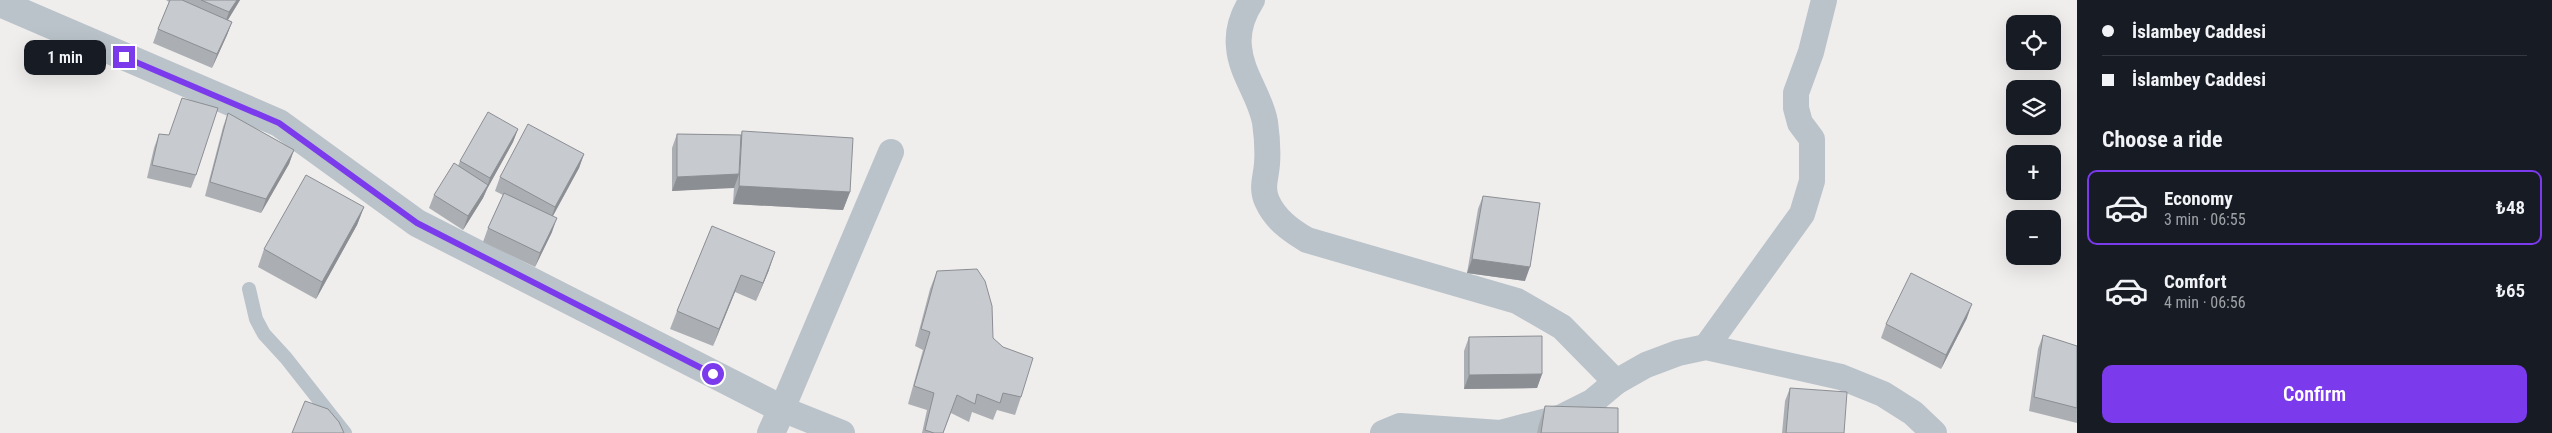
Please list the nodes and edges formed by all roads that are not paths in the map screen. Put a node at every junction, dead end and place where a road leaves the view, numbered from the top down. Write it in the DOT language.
graph roads {
  1 [pos="1252,0"];
  2 [pos="1824,0"];
  3 [pos="0,3"];
  4 [pos="891,152"];
  5 [pos="248,289"];
  6 [pos="1706,348"];
  7 [pos="1616,382"];
  8 [pos="1592,402"];
  9 [pos="777,421"];
  10 [pos="1610,422"];
  11 [pos="346,433"];
  12 [pos="842,433"];
  13 [pos="1383,433"];
  14 [pos="1934,433"];
  1 -- 7 [label="street"];
  2 -- 6 [label="street"];
  3 -- 9 [label="street"];
  4 -- 9 [label="street"];
  5 -- 11 [label="lane"];
  6 -- 7 [label="street"];
  6 -- 14 [label="street"];
  7 -- 8 [label="street"];
  8 -- 10 [label="street"];
  8 -- 13 [label="street"];
  9 -- 12 [label="street"];
}
